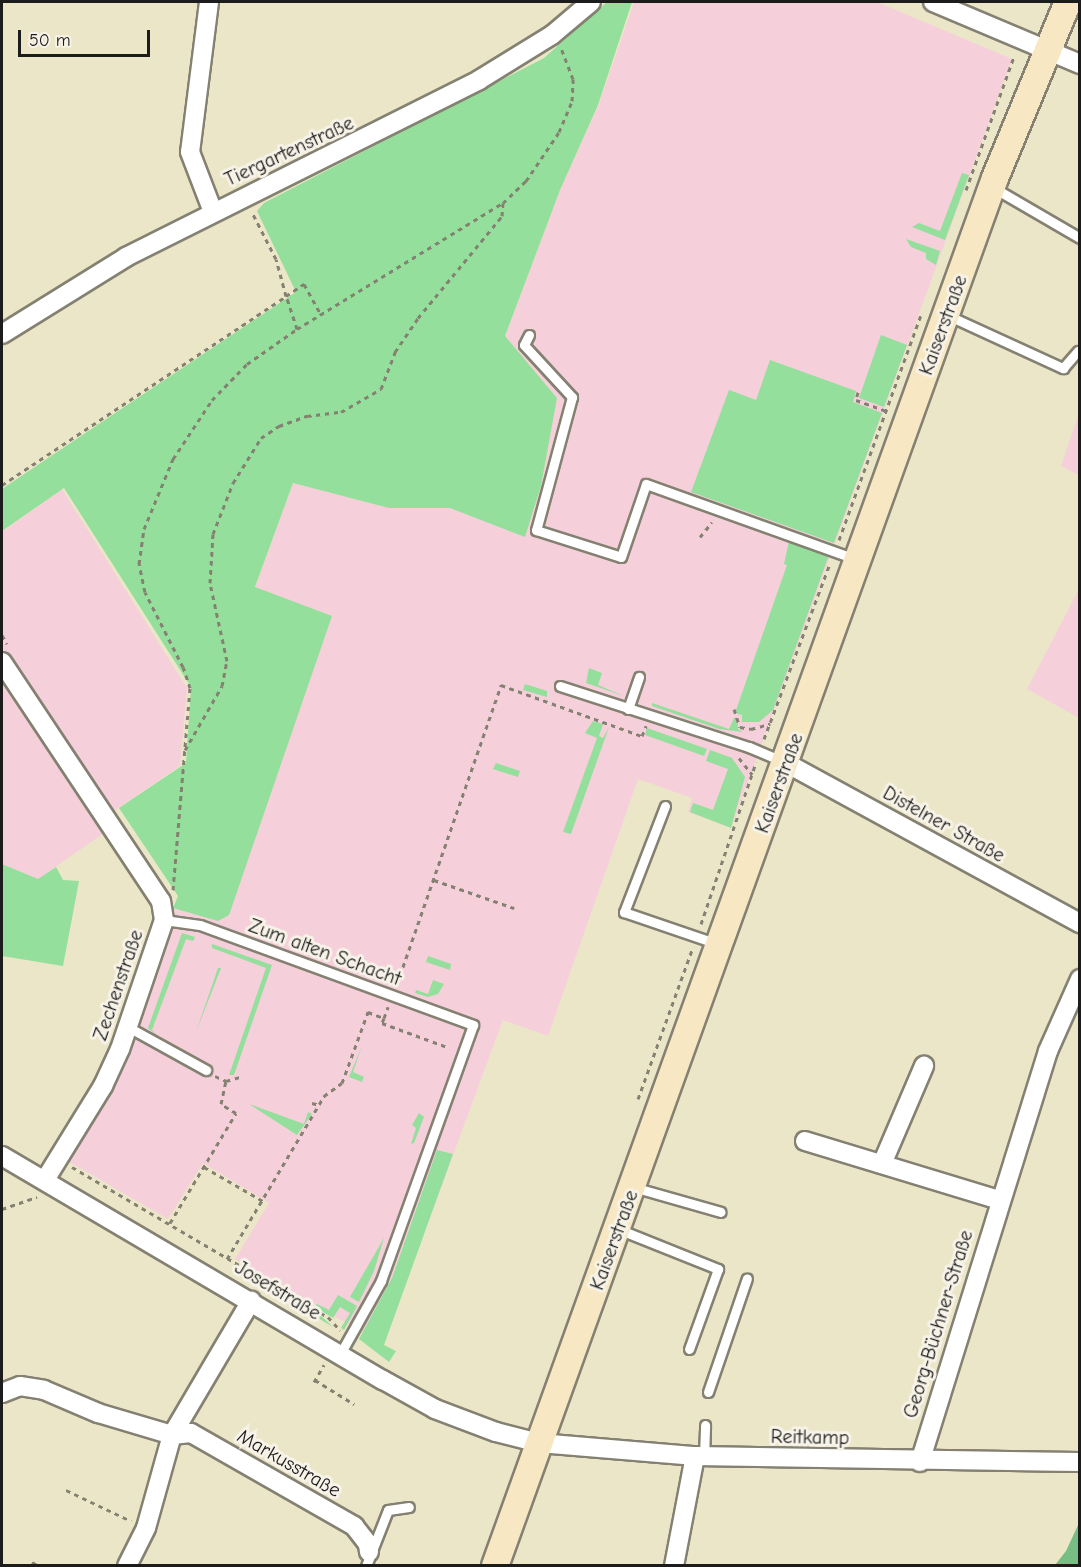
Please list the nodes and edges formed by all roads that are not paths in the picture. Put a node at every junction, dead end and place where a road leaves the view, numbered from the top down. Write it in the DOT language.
graph roads {
  1 [pos="209,2"];
  2 [pos="591,2"];
  3 [pos="933,2"];
  4 [pos="1068,2"];
  5 [pos="1048,48"];
  6 [pos="1080,64"];
  7 [pos="991,187"];
  8 [pos="213,212"];
  9 [pos="1080,238"];
  10 [pos="935,310"];
  11 [pos="2,334"];
  12 [pos="529,335"];
  13 [pos="1078,351"];
  14 [pos="847,555"];
  15 [pos="2,662"];
  16 [pos="639,677"];
  17 [pos="560,686"];
  18 [pos="9,690"];
  19 [pos="628,709"];
  20 [pos="786,763"];
  21 [pos="664,806"];
  22 [pos="164,920"];
  23 [pos="1080,923"];
  24 [pos="721,944"];
  25 [pos="1080,979"];
  26 [pos="130,1028"];
  27 [pos="924,1066"];
  28 [pos="206,1070"];
  29 [pos="805,1141"];
  30 [pos="2,1157"];
  31 [pos="882,1164"];
  32 [pos="46,1187"];
  33 [pos="633,1187"];
  34 [pos="999,1200"];
  35 [pos="721,1212"];
  36 [pos="618,1229"];
  37 [pos="747,1278"];
  38 [pos="251,1301"];
  39 [pos="689,1349"];
  40 [pos="340,1354"];
  41 [pos="708,1392"];
  42 [pos="2,1393"];
  43 [pos="705,1425"];
  44 [pos="172,1435"];
  45 [pos="539,1443"];
  46 [pos="699,1456"];
  47 [pos="920,1462"];
  48 [pos="1080,1462"];
  49 [pos="409,1507"];
  50 [pos="368,1559"];
  51 [pos="127,1566"];
  52 [pos="495,1566"];
  53 [pos="674,1566"];
  1 -- 8 [label="street"];
  2 -- 8 [label="street, Tiergartenstraße"];
  3 -- 5 [label="street"];
  4 -- 5 [label="main road, Kaiserstraße"];
  5 -- 6 [label="street"];
  5 -- 7 [label="main road, Kaiserstraße"];
  7 -- 9 [label="lane"];
  7 -- 10 [label="main road, Kaiserstraße"];
  8 -- 11 [label="street, Tiergartenstraße"];
  10 -- 13 [label="lane"];
  10 -- 14 [label="main road, Kaiserstraße"];
  12 -- 14 [label="lane"];
  14 -- 20 [label="main road, Kaiserstraße"];
  15 -- 18 [label="street, Zechenstraße"];
  16 -- 19 [label="lane"];
  17 -- 19 [label="lane"];
  18 -- 22 [label="street, Zechenstraße"];
  19 -- 20 [label="lane"];
  20 -- 23 [label="street, Distelner Straße"];
  20 -- 24 [label="main road, Kaiserstraße"];
  21 -- 24 [label="lane"];
  22 -- 26 [label="street, Zechenstraße"];
  22 -- 40 [label="lane, Zum alten Schacht"];
  24 -- 33 [label="main road, Kaiserstraße"];
  25 -- 34 [label="street, Georg-Büchner-Straße"];
  26 -- 28 [label="lane"];
  26 -- 32 [label="street, Zechenstraße"];
  27 -- 31 [label="street"];
  29 -- 31 [label="street"];
  30 -- 32 [label="street, Josefstraße"];
  31 -- 34 [label="street"];
  32 -- 38 [label="street, Josefstraße"];
  33 -- 35 [label="lane"];
  33 -- 36 [label="main road, Kaiserstraße"];
  34 -- 47 [label="street, Georg-Büchner-Straße"];
  36 -- 39 [label="lane"];
  36 -- 45 [label="main road, Kaiserstraße"];
  37 -- 41 [label="lane"];
  38 -- 40 [label="street, Josefstraße"];
  38 -- 44 [label="street"];
  40 -- 45 [label="street, Josefstraße"];
  42 -- 44 [label="street, Markusstraße"];
  43 -- 46 [label="lane"];
  44 -- 50 [label="street, Markusstraße"];
  44 -- 51 [label="street"];
  45 -- 46 [label="street, Reitkamp"];
  45 -- 52 [label="main road, Kaiserstraße"];
  46 -- 47 [label="street, Reitkamp"];
  46 -- 53 [label="street"];
  47 -- 48 [label="street, Reitkamp"];
  49 -- 50 [label="lane"];
}
